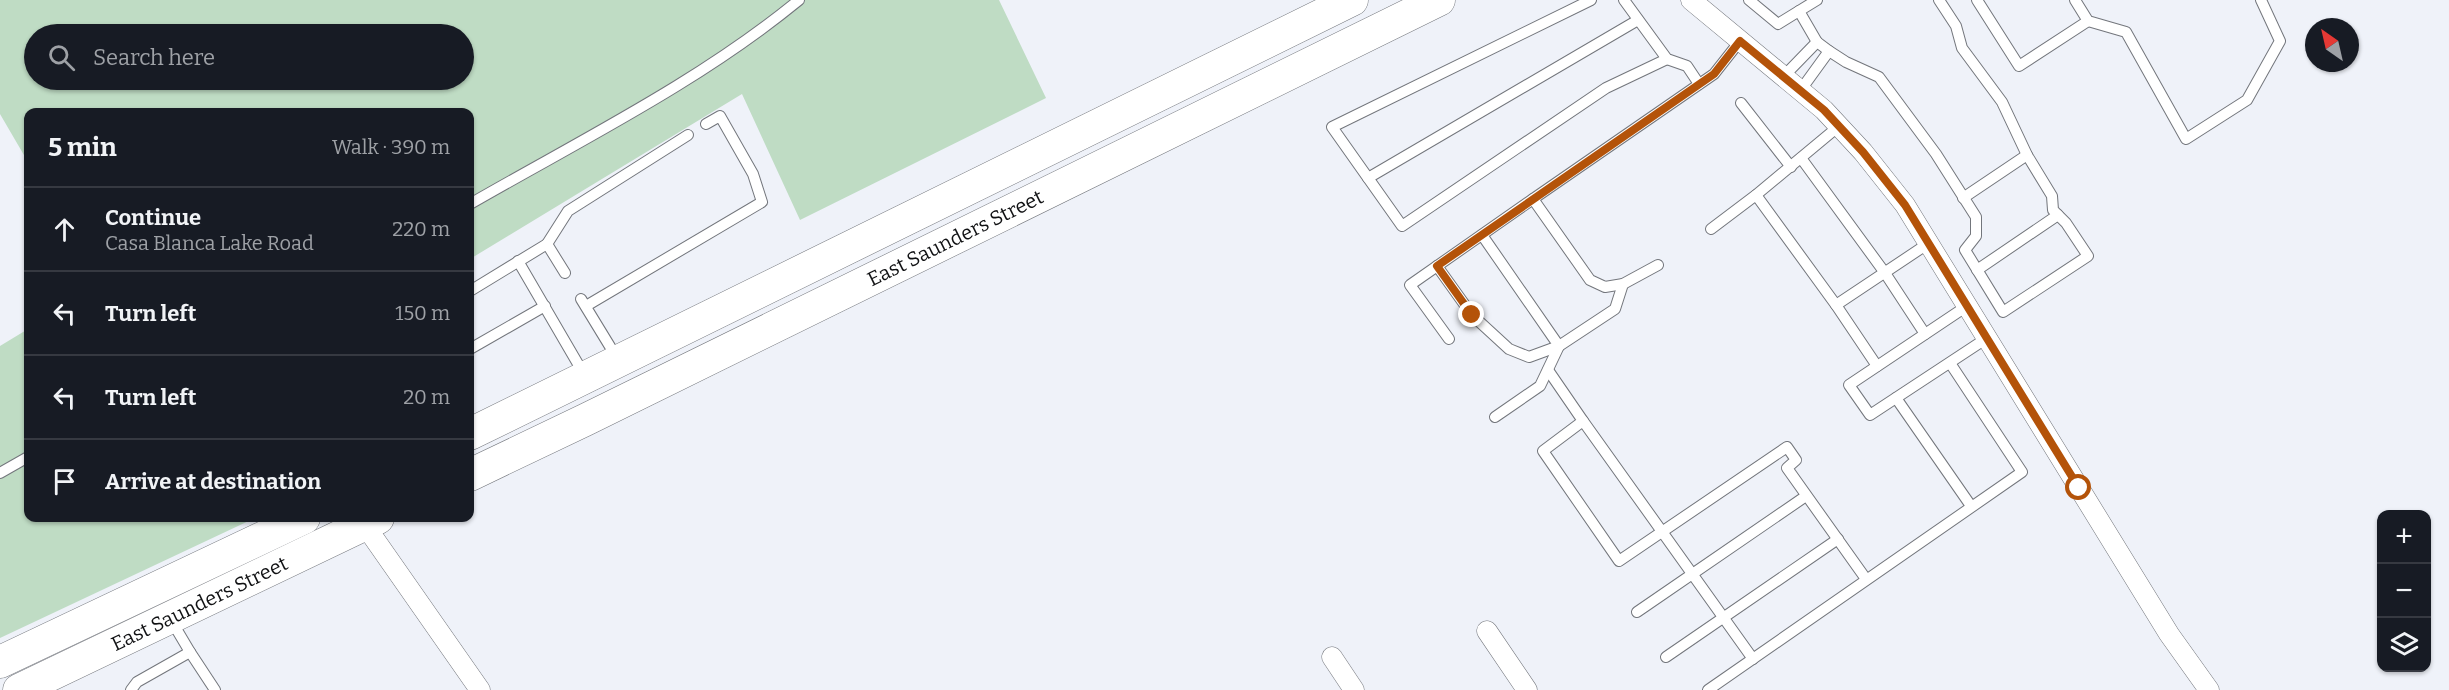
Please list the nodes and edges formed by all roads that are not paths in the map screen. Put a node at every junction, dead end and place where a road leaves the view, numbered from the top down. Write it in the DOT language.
graph roads {
  1 [pos="798,0"];
  2 [pos="1352,0"];
  3 [pos="1439,0"];
  4 [pos="1592,0"];
  5 [pos="1624,0"];
  6 [pos="1691,0"];
  7 [pos="1749,0"];
  8 [pos="1817,0"];
  9 [pos="1939,0"];
  10 [pos="1977,0"];
  11 [pos="2075,0"];
  12 [pos="2261,0"];
  13 [pos="1799,11"];
  14 [pos="1638,20"];
  15 [pos="2088,21"];
  16 [pos="1740,41"];
  17 [pos="1817,42"];
  18 [pos="1829,51"];
  19 [pos="1667,59"];
  20 [pos="1784,75"];
  21 [pos="1699,84"];
  22 [pos="1800,91"];
  23 [pos="1741,103"];
  24 [pos="706,124"];
  25 [pos="1839,126"];
  26 [pos="688,135"];
  27 [pos="2027,155"];
  28 [pos="1801,158"];
  29 [pos="1791,167"];
  30 [pos="1368,178"];
  31 [pos="1756,195"];
  32 [pos="1963,198"];
  33 [pos="1533,199"];
  34 [pos="474,202"];
  35 [pos="2058,215"];
  36 [pos="1711,229"];
  37 [pos="1482,235"];
  38 [pos="1929,243"];
  39 [pos="547,244"];
  40 [pos="518,261"];
  41 [pos="1658,265"];
  42 [pos="1437,266"];
  43 [pos="1977,270"];
  44 [pos="565,273"];
  45 [pos="1885,273"];
  46 [pos="1623,284"];
  47 [pos="474,288"];
  48 [pos="738,301"];
  49 [pos="1836,305"];
  50 [pos="545,306"];
  51 [pos="1967,306"];
  52 [pos="1925,334"];
  53 [pos="1987,338"];
  54 [pos="1449,339"];
  55 [pos="1559,346"];
  56 [pos="474,347"];
  57 [pos="618,359"];
  58 [pos="1950,363"];
  59 [pos="1877,366"];
  60 [pos="1548,370"];
  61 [pos="585,376"];
  62 [pos="1896,398"];
  63 [pos="1495,417"];
  64 [pos="1583,421"];
  65 [pos="474,432"];
  66 [pos="474,452"];
  67 [pos="24,459"];
  68 [pos="0,473"];
  69 [pos="474,473"];
  70 [pos="1806,496"];
  71 [pos="1971,506"];
  72 [pos="296,522"];
  73 [pos="364,522"];
  74 [pos="369,522"];
  75 [pos="1663,531"];
  76 [pos="1838,539"];
  77 [pos="1694,574"];
  78 [pos="1866,579"];
  79 [pos="1638,612"];
  80 [pos="170,617"];
  81 [pos="1724,617"];
  82 [pos="1487,631"];
  83 [pos="190,652"];
  84 [pos="1332,657"];
  85 [pos="1666,657"];
  86 [pos="1753,659"];
  87 [pos="0,662"];
  88 [pos="19,690"];
  89 [pos="132,690"];
  90 [pos="215,690"];
  91 [pos="480,690"];
  92 [pos="1354,690"];
  93 [pos="1527,690"];
  94 [pos="1707,690"];
  95 [pos="2209,690"];
  1 -- 34 [label="lane"];
  2 -- 48 [label="main road, East Saunders Street"];
  3 -- 69 [label="main road, East Saunders Street"];
  4 -- 30 [label="lane"];
  5 -- 14 [label="lane"];
  6 -- 16 [label="street"];
  7 -- 13 [label="lane"];
  8 -- 13 [label="lane"];
  9 -- 27 [label="lane"];
  10 -- 15 [label="lane"];
  11 -- 15 [label="lane"];
  12 -- 15 [label="lane"];
  13 -- 17 [label="lane"];
  14 -- 19 [label="lane"];
  14 -- 30 [label="lane"];
  16 -- 20 [label="street"];
  16 -- 21 [label="lane"];
  17 -- 18 [label="lane"];
  17 -- 20 [label="lane"];
  18 -- 22 [label="lane"];
  18 -- 32 [label="lane"];
  19 -- 21 [label="lane"];
  19 -- 30 [label="lane"];
  20 -- 22 [label="street"];
  21 -- 33 [label="lane"];
  22 -- 25 [label="street"];
  23 -- 29 [label="lane"];
  24 -- 57 [label="lane"];
  25 -- 28 [label="lane"];
  25 -- 38 [label="street"];
  26 -- 39 [label="lane"];
  27 -- 32 [label="lane"];
  27 -- 35 [label="lane"];
  28 -- 29 [label="lane"];
  28 -- 45 [label="lane"];
  29 -- 31 [label="lane"];
  31 -- 36 [label="lane"];
  31 -- 49 [label="lane"];
  32 -- 43 [label="lane"];
  33 -- 37 [label="lane"];
  33 -- 46 [label="lane"];
  35 -- 43 [label="lane"];
  35 -- 43 [label="lane"];
  37 -- 42 [label="lane"];
  37 -- 55 [label="lane"];
  38 -- 45 [label="lane"];
  38 -- 51 [label="street"];
  39 -- 40 [label="lane"];
  39 -- 44 [label="lane"];
  40 -- 47 [label="lane"];
  40 -- 50 [label="lane"];
  41 -- 46 [label="lane"];
  42 -- 54 [label="lane"];
  42 -- 55 [label="lane"];
  45 -- 49 [label="lane"];
  45 -- 52 [label="lane"];
  46 -- 55 [label="lane"];
  48 -- 57 [label="main road, East Saunders Street"];
  48 -- 66 [label="main road"];
  49 -- 59 [label="lane"];
  50 -- 56 [label="lane"];
  50 -- 61 [label="lane"];
  51 -- 52 [label="lane"];
  51 -- 53 [label="street"];
  52 -- 59 [label="lane"];
  53 -- 58 [label="lane"];
  53 -- 95 [label="street"];
  55 -- 60 [label="lane"];
  57 -- 61 [label="main road, East Saunders Street"];
  58 -- 62 [label="lane"];
  58 -- 71 [label="lane"];
  59 -- 62 [label="lane"];
  60 -- 63 [label="lane"];
  60 -- 64 [label="lane"];
  61 -- 65 [label="main road, East Saunders Street"];
  62 -- 71 [label="lane"];
  64 -- 75 [label="lane"];
  64 -- 75 [label="lane"];
  67 -- 68 [label="lane"];
  70 -- 75 [label="lane"];
  70 -- 76 [label="lane"];
  70 -- 77 [label="lane"];
  71 -- 78 [label="lane"];
  72 -- 87 [label="main road, East Saunders Street"];
  73 -- 80 [label="main road, East Saunders Street"];
  74 -- 91 [label="street"];
  75 -- 77 [label="lane"];
  76 -- 78 [label="lane"];
  76 -- 81 [label="lane"];
  77 -- 79 [label="lane"];
  77 -- 81 [label="lane"];
  78 -- 86 [label="lane"];
  80 -- 83 [label="lane"];
  80 -- 88 [label="main road, East Saunders Street"];
  81 -- 85 [label="lane"];
  81 -- 86 [label="lane"];
  82 -- 93 [label="street"];
  83 -- 89 [label="lane"];
  83 -- 90 [label="lane"];
  84 -- 92 [label="street"];
  86 -- 94 [label="lane"];
}
